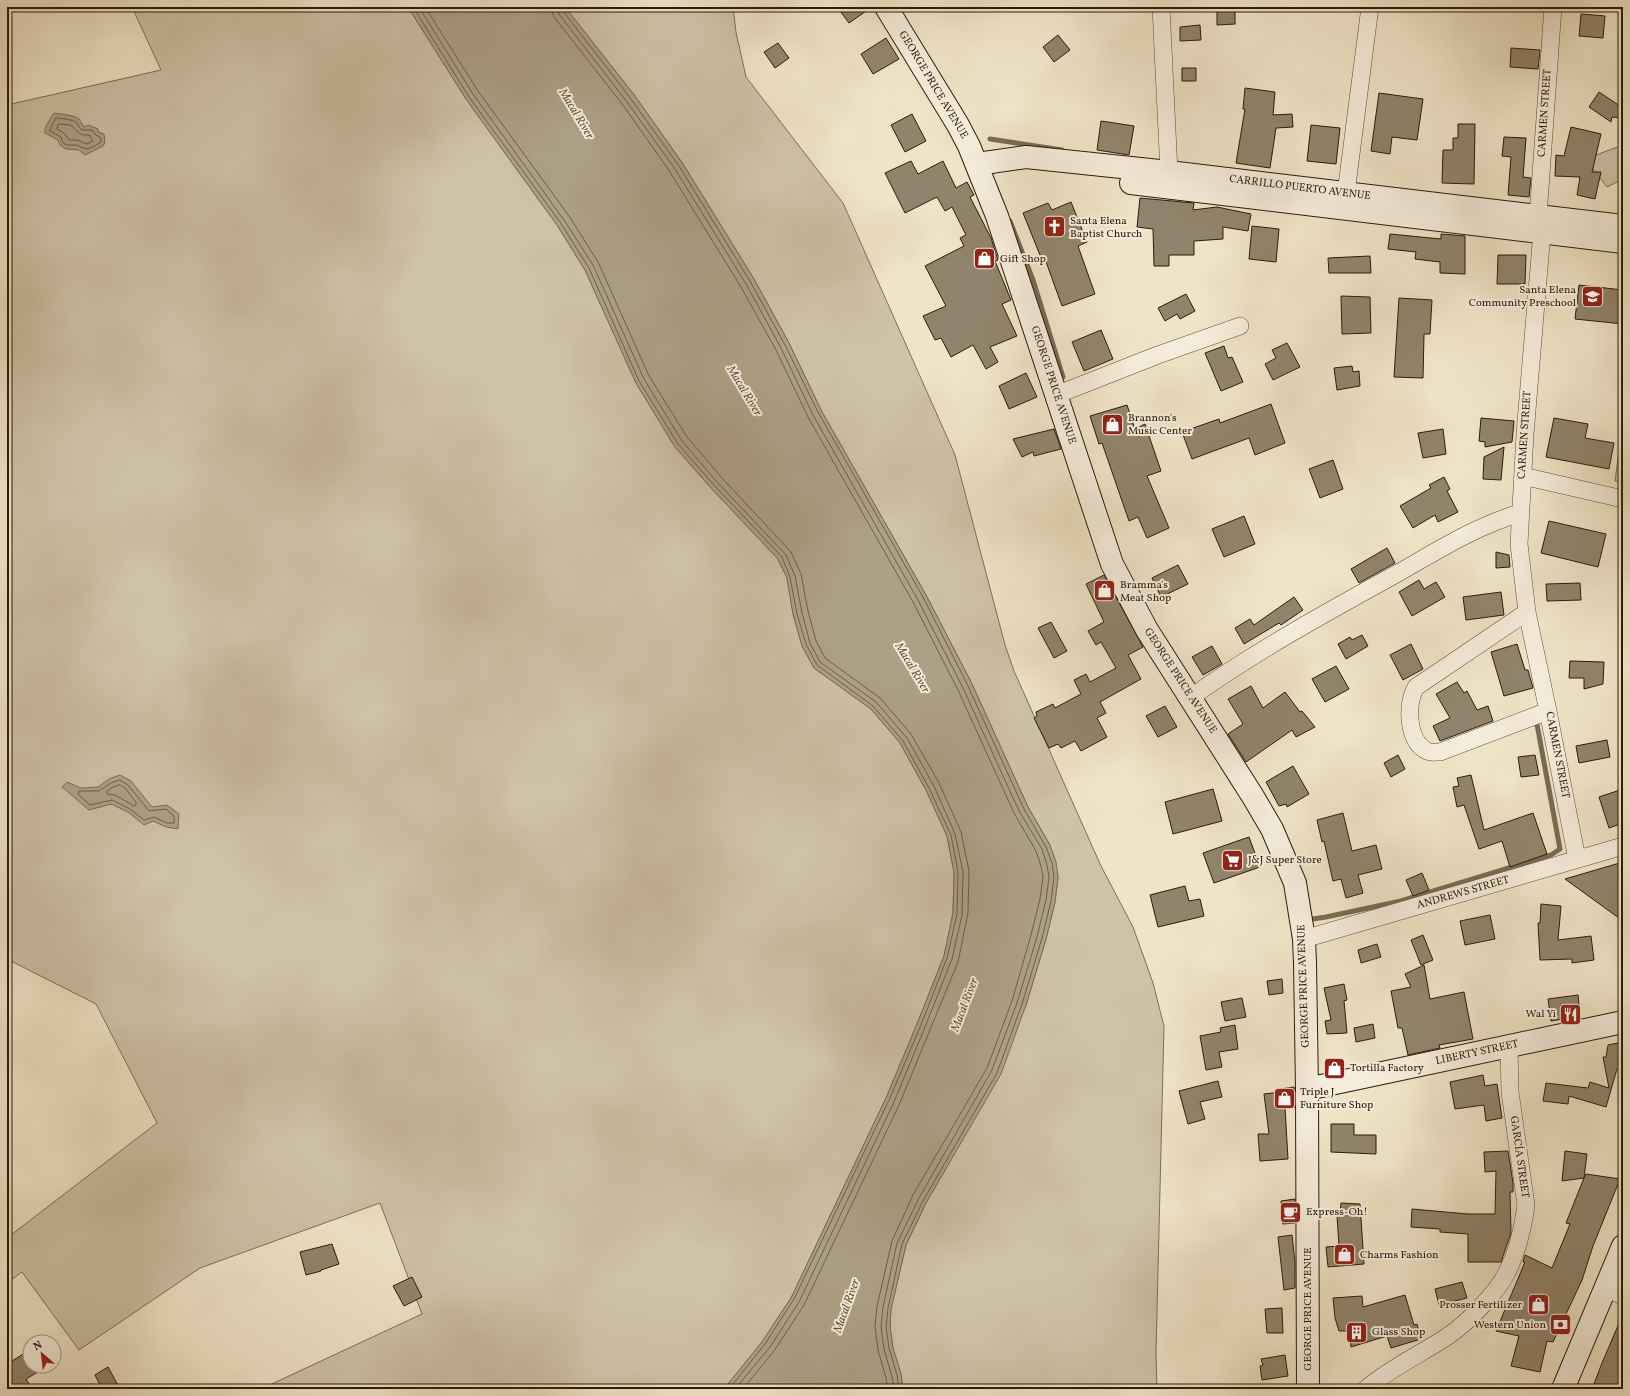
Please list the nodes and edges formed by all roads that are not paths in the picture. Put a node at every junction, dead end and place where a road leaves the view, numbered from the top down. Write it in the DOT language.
graph roads {
  1 [pos="886,7"];
  2 [pos="1161,7"];
  3 [pos="1370,7"];
  4 [pos="1553,7"];
  5 [pos="980,171"];
  6 [pos="1169,172"];
  7 [pos="1346,193"];
  8 [pos="1540,224"];
  9 [pos="1623,226"];
  10 [pos="1623,242"];
  11 [pos="1240,326"];
  12 [pos="1056,395"];
  13 [pos="1523,476"];
  14 [pos="1623,500"];
  15 [pos="1520,512"];
  16 [pos="1527,612"];
  17 [pos="1190,698"];
  18 [pos="1548,711"];
  19 [pos="1623,846"];
  20 [pos="1577,859"];
  21 [pos="1304,939"];
  22 [pos="1623,1022"];
  23 [pos="1509,1047"];
  24 [pos="1307,1089"];
  25 [pos="1623,1246"];
  26 [pos="1614,1292"];
  27 [pos="1308,1389"];
  28 [pos="1366,1389"];
  29 [pos="1563,1389"];
  1 -- 5 [label="main road, GEORGE PRICE AVENUE"];
  2 -- 6 [label="street"];
  3 -- 7 [label="street"];
  4 -- 8 [label="street, CARMEN STREET"];
  5 -- 6 [label="main road, CARRILLO PUERTO AVENUE"];
  5 -- 8 [label="main road, CARRILLO PUERTO AVENUE"];
  5 -- 12 [label="main road, GEORGE PRICE AVENUE"];
  6 -- 7 [label="main road, CARRILLO PUERTO AVENUE"];
  7 -- 8 [label="main road, CARRILLO PUERTO AVENUE"];
  8 -- 9 [label="main road, CARRILLO PUERTO AVENUE"];
  8 -- 10 [label="main road, CARRILLO PUERTO AVENUE"];
  8 -- 13 [label="street, CARMEN STREET"];
  11 -- 12 [label="street"];
  12 -- 17 [label="main road, GEORGE PRICE AVENUE"];
  13 -- 14 [label="street"];
  13 -- 15 [label="street, CARMEN STREET"];
  15 -- 16 [label="street, CARMEN STREET"];
  15 -- 17 [label="street"];
  16 -- 18 [label="street, CARMEN STREET"];
  16 -- 18 [label="street"];
  17 -- 21 [label="main road, GEORGE PRICE AVENUE"];
  18 -- 20 [label="street, CARMEN STREET"];
  19 -- 20 [label="street, ANDREWS STREET"];
  20 -- 21 [label="street, ANDREWS STREET"];
  21 -- 24 [label="main road, GEORGE PRICE AVENUE"];
  22 -- 23 [label="main road, LIBERTY STREET"];
  23 -- 24 [label="main road, LIBERTY STREET"];
  23 -- 28 [label="street, GARCÍA STREET"];
  24 -- 27 [label="main road, GEORGE PRICE AVENUE"];
  25 -- 26 [label="main road"];
  26 -- 29 [label="main road"];
}
